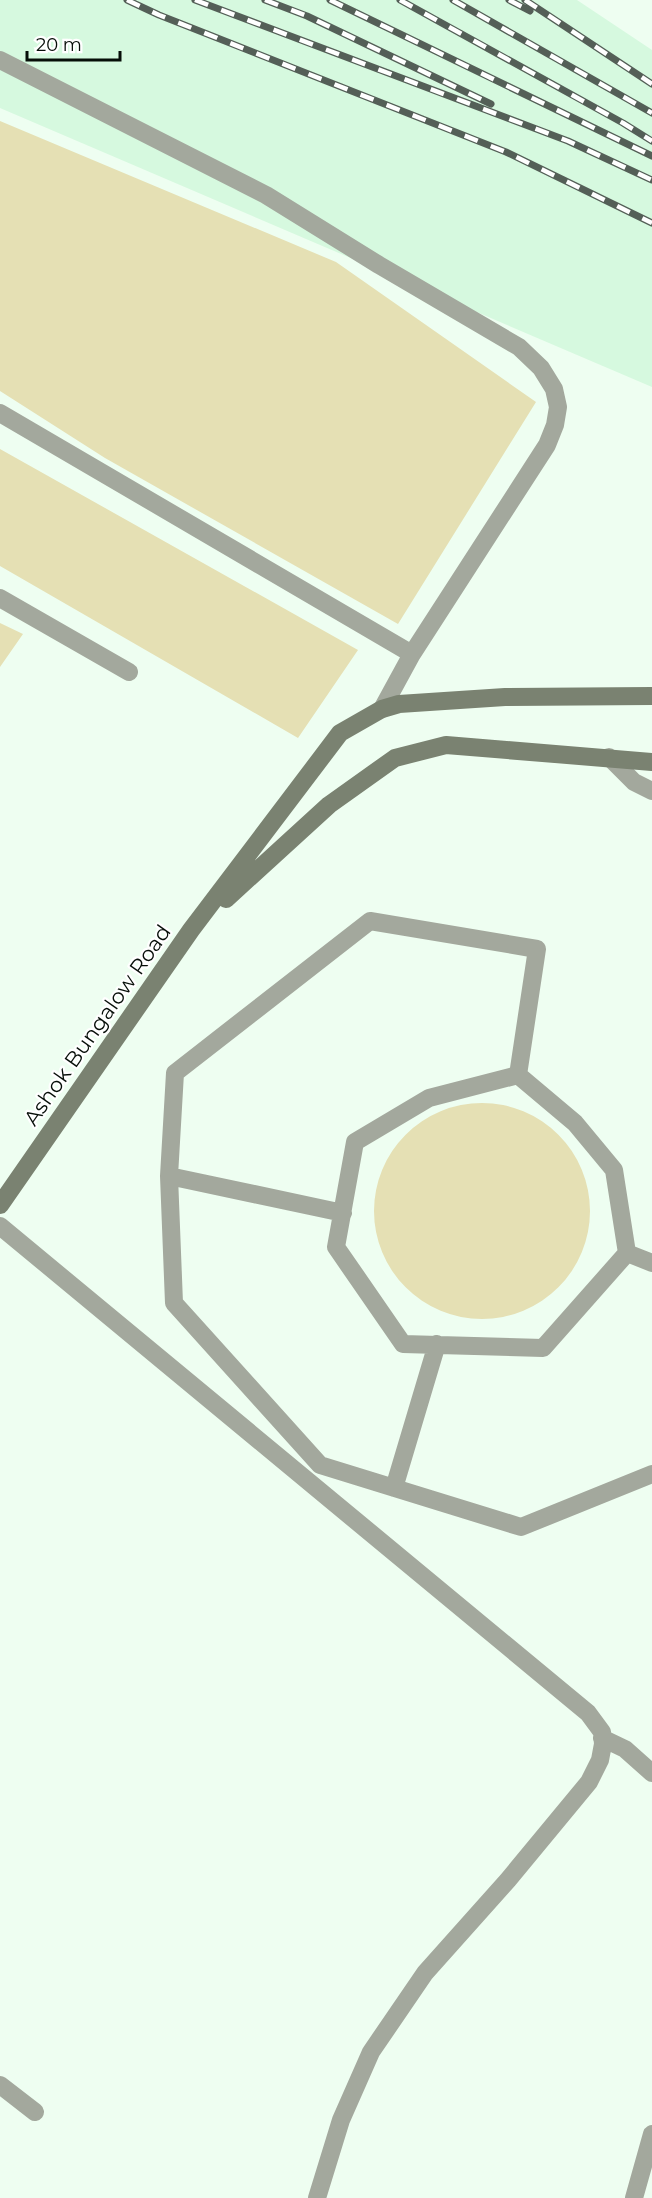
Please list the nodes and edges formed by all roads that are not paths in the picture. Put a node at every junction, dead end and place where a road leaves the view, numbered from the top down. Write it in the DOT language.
graph roads {
  1 [pos="2,66"];
  2 [pos="0,413"];
  3 [pos="0,598"];
  4 [pos="412,654"];
  5 [pos="129,672"];
  6 [pos="652,696"];
  7 [pos="382,709"];
  8 [pos="609,757"];
  9 [pos="652,762"];
  10 [pos="652,791"];
  11 [pos="191,930"];
  12 [pos="518,1075"];
  13 [pos="169,1176"];
  14 [pos="0,1205"];
  15 [pos="343,1213"];
  16 [pos="0,1226"];
  17 [pos="627,1253"];
  18 [pos="652,1263"];
  19 [pos="437,1344"];
  20 [pos="652,1474"];
  21 [pos="394,1488"];
  22 [pos="602,1738"];
  23 [pos="652,1773"];
  24 [pos="0,2085"];
  25 [pos="35,2112"];
  26 [pos="652,2134"];
  27 [pos="317,2198"];
  28 [pos="634,2198"];
  1 -- 4 [label="street"];
  2 -- 4 [label="street"];
  3 -- 5 [label="street"];
  4 -- 7 [label="street"];
  6 -- 7 [label="street, Ashok Bungalow Road"];
  7 -- 11 [label="street, Ashok Bungalow Road"];
  8 -- 9 [label="street, Ashok Bungalow Road"];
  8 -- 10 [label="street"];
  8 -- 11 [label="street, Ashok Bungalow Road"];
  11 -- 14 [label="street, Ashok Bungalow Road"];
  12 -- 13 [label="street"];
  12 -- 15 [label="street"];
  12 -- 17 [label="street"];
  13 -- 15 [label="street"];
  13 -- 21 [label="street"];
  15 -- 19 [label="street"];
  16 -- 22 [label="street"];
  17 -- 18 [label="street"];
  17 -- 19 [label="street"];
  19 -- 21 [label="street"];
  20 -- 21 [label="street"];
  22 -- 23 [label="street"];
  22 -- 27 [label="street"];
  24 -- 25 [label="street"];
  26 -- 28 [label="street"];
}
